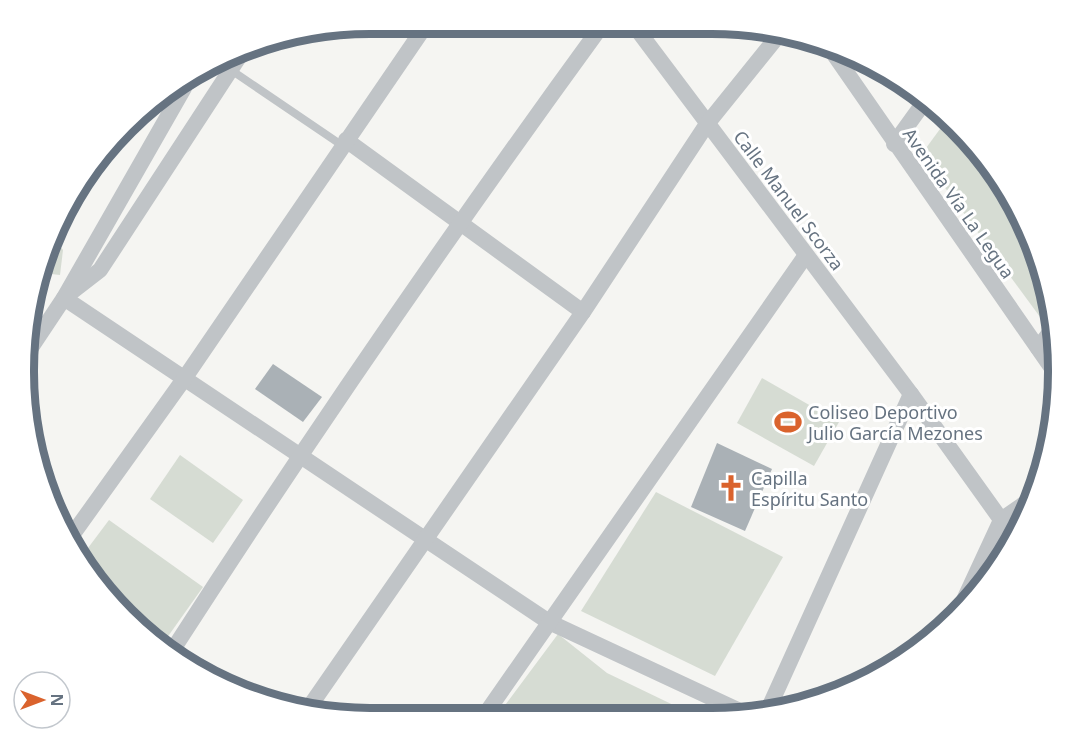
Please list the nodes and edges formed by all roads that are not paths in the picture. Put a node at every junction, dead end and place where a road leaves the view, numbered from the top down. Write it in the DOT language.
graph roads {
  1 [pos="420,34"];
  2 [pos="596,34"];
  3 [pos="640,34"];
  4 [pos="775,40"];
  5 [pos="837,58"];
  6 [pos="235,63"];
  7 [pos="231,70"];
  8 [pos="181,93"];
  9 [pos="921,107"];
  10 [pos="707,124"];
  11 [pos="344,143"];
  12 [pos="894,144"];
  13 [pos="460,221"];
  14 [pos="806,255"];
  15 [pos="64,298"];
  16 [pos="583,312"];
  17 [pos="1047,336"];
  18 [pos="36,340"];
  19 [pos="1038,348"];
  20 [pos="1048,362"];
  21 [pos="184,379"];
  22 [pos="910,394"];
  23 [pos="299,454"];
  24 [pos="1020,507"];
  25 [pos="1001,520"];
  26 [pos="1008,530"];
  27 [pos="75,531"];
  28 [pos="426,539"];
  29 [pos="971,585"];
  30 [pos="549,622"];
  31 [pos="176,645"];
  32 [pos="313,702"];
  33 [pos="771,702"];
  34 [pos="732,707"];
  35 [pos="490,708"];
  1 -- 11 [label="street"];
  2 -- 13 [label="street"];
  3 -- 10 [label="street, Calle Manuel Scorza"];
  4 -- 10 [label="street"];
  5 -- 12 [label="street, Avenida Vía La Legua"];
  6 -- 7 [label="street"];
  7 -- 11 [label="lane"];
  7 -- 15 [label="street"];
  8 -- 15 [label="street"];
  9 -- 12 [label="street"];
  10 -- 14 [label="street, Calle Manuel Scorza"];
  10 -- 16 [label="street"];
  11 -- 13 [label="street"];
  11 -- 21 [label="street"];
  12 -- 19 [label="street, Avenida Vía La Legua"];
  13 -- 16 [label="street"];
  13 -- 23 [label="street"];
  14 -- 22 [label="street, Calle Manuel Scorza"];
  14 -- 30 [label="street"];
  15 -- 18 [label="street"];
  15 -- 21 [label="street"];
  16 -- 28 [label="street"];
  17 -- 19 [label="street"];
  19 -- 20 [label="street, Avenida Vía La Legua"];
  21 -- 23 [label="street"];
  21 -- 27 [label="street"];
  22 -- 25 [label="street, Calle Manuel Scorza"];
  22 -- 33 [label="street"];
  23 -- 28 [label="street"];
  23 -- 31 [label="street"];
  24 -- 25 [label="street"];
  25 -- 26 [label="street, Calle Manuel Scorza"];
  25 -- 29 [label="street"];
  28 -- 30 [label="street"];
  28 -- 32 [label="street"];
  30 -- 34 [label="street"];
  30 -- 35 [label="street"];
}
